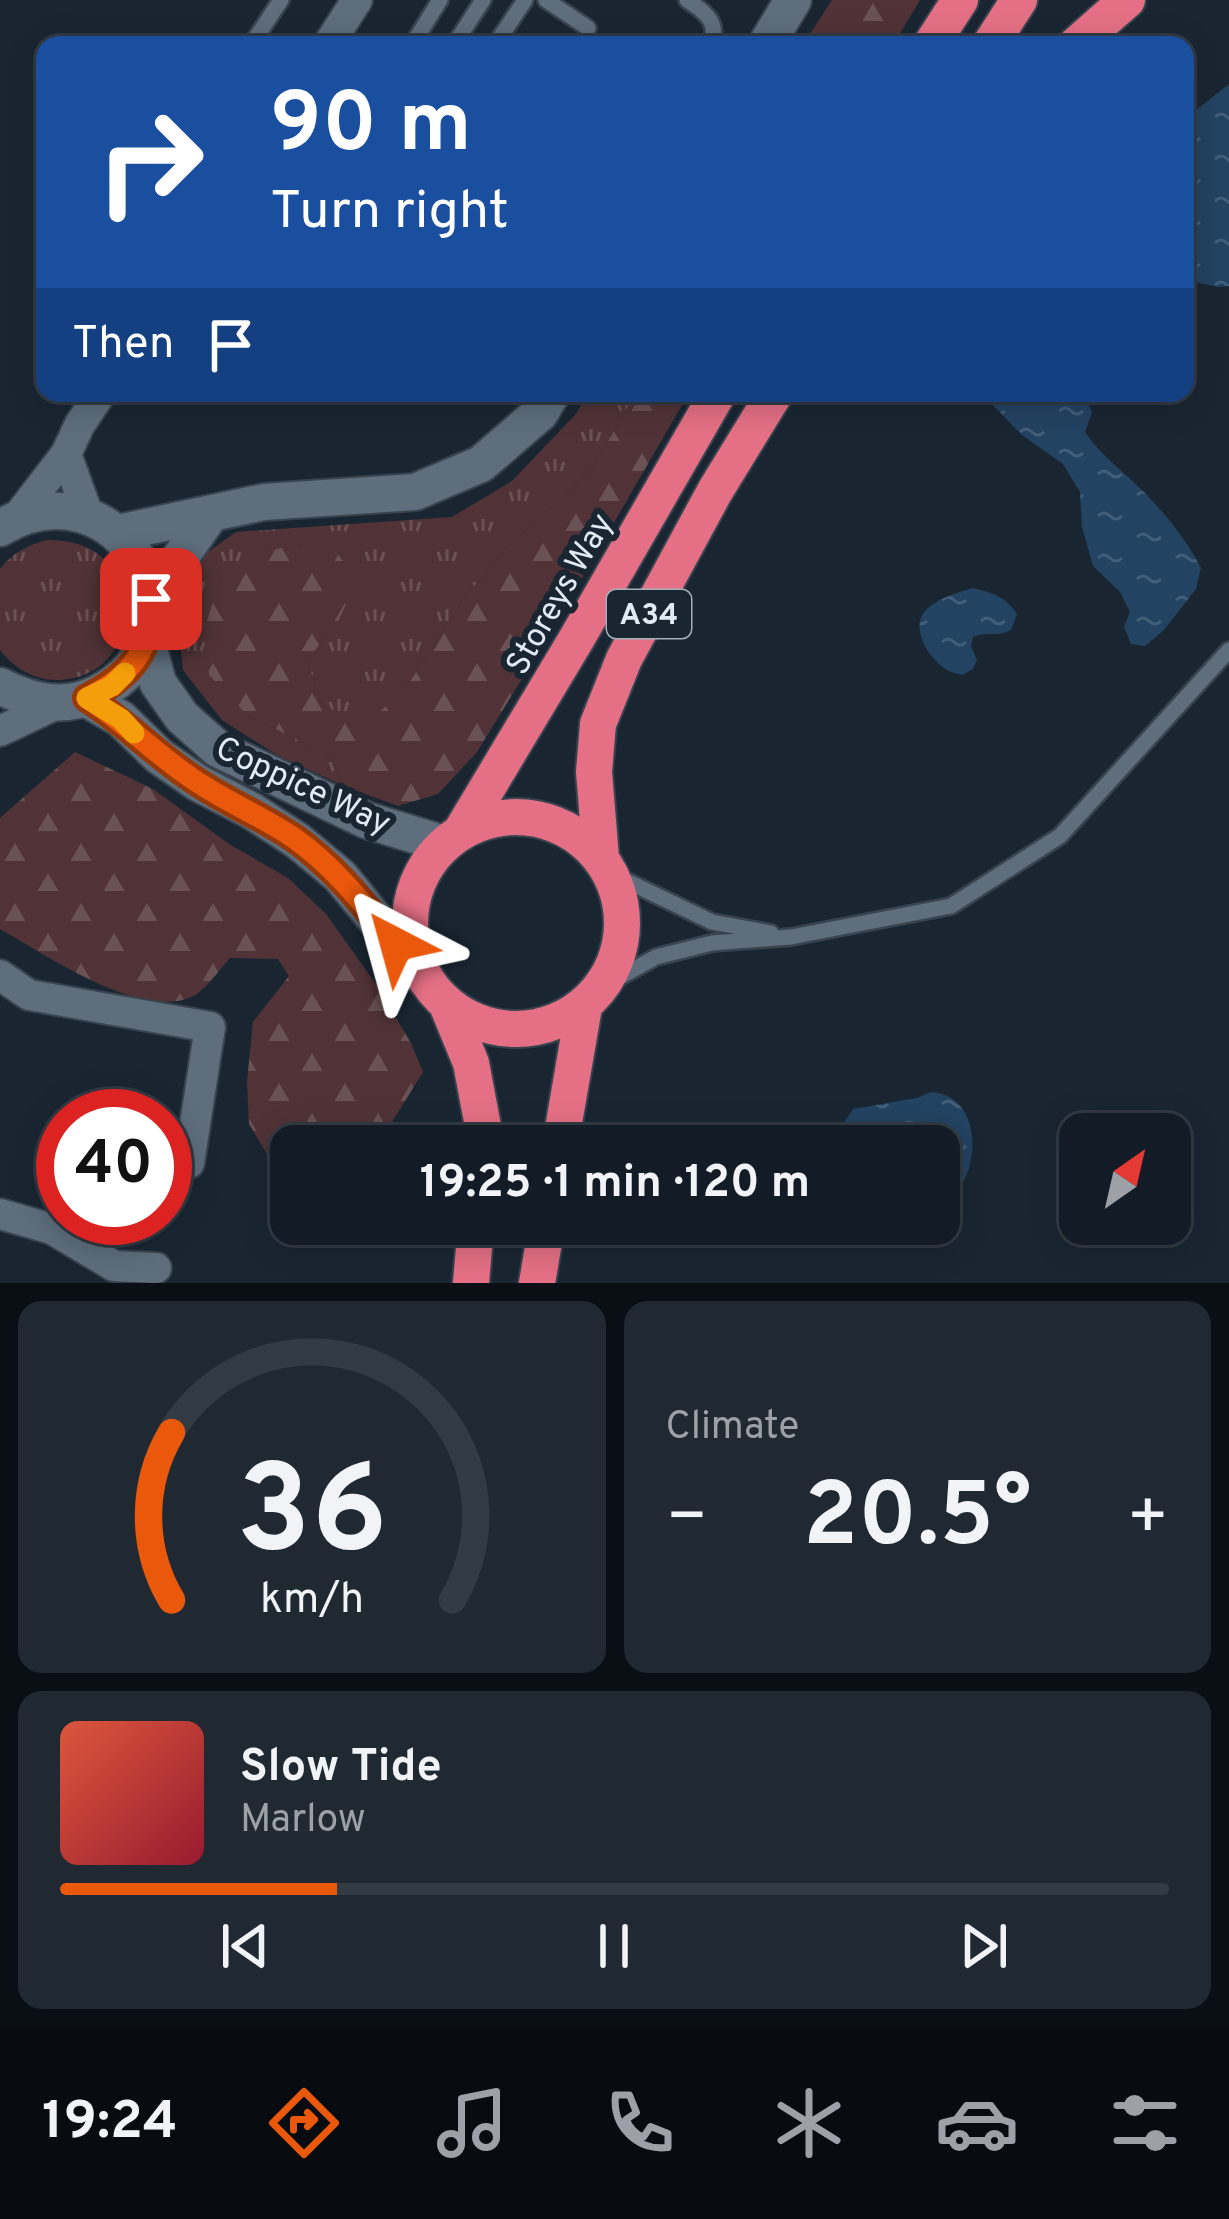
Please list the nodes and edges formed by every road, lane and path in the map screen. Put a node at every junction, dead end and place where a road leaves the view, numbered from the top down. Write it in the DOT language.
graph roads {
  1 [pos="281,0"];
  2 [pos="358,0"];
  3 [pos="440,0"];
  4 [pos="483,0"];
  5 [pos="525,0"];
  6 [pos="546,0"];
  7 [pos="687,0"];
  8 [pos="960,0"];
  9 [pos="1019,0"];
  10 [pos="1127,0"];
  11 [pos="791,1"];
  12 [pos="588,28"];
  13 [pos="257,36"];
  14 [pos="334,36"];
  15 [pos="418,36"];
  16 [pos="460,36"];
  17 [pos="501,36"];
  18 [pos="713,36"];
  19 [pos="771,36"];
  20 [pos="937,36"];
  21 [pos="997,36"];
  22 [pos="1086,36"];
  23 [pos="95,402"];
  24 [pos="547,402"];
  25 [pos="713,402"];
  26 [pos="770,402"];
  27 [pos="781,402"];
  28 [pos="66,454"];
  29 [pos="715,491"];
  30 [pos="210,515"];
  31 [pos="8,524"];
  32 [pos="103,524"];
  33 [pos="151,599"];
  34 [pos="146,641"];
  35 [pos="1229,650"];
  36 [pos="0,686"];
  37 [pos="72,701"];
  38 [pos="0,731"];
  39 [pos="453,837"];
  40 [pos="607,866"];
  41 [pos="791,937"];
  42 [pos="0,975"];
  43 [pos="424,978"];
  44 [pos="593,997"];
  45 [pos="448,1007"];
  46 [pos="483,1125"];
  47 [pos="565,1125"];
  48 [pos="192,1144"];
  49 [pos="0,1214"];
  50 [pos="474,1245"];
  51 [pos="543,1245"];
  52 [pos="156,1268"];
  53 [pos="471,1283"];
  54 [pos="537,1283"];
  1 -- 13 [label="lane"];
  2 -- 14 [label="street"];
  3 -- 15 [label="lane"];
  4 -- 16 [label="lane"];
  5 -- 17 [label="lane"];
  6 -- 12 [label="lane"];
  7 -- 18 [label="lane"];
  8 -- 20 [label="highway"];
  9 -- 21 [label="highway"];
  10 -- 22 [label="highway"];
  11 -- 19 [label="street"];
  23 -- 28 [label="street"];
  24 -- 30 [label="street"];
  25 -- 39 [label="highway, Storeys Way / A34"];
  26 -- 29 [label="highway, A34"];
  27 -- 29 [label="highway"];
  28 -- 31 [label="street"];
  28 -- 32 [label="street"];
  29 -- 40 [label="highway, A34"];
  30 -- 32 [label="street"];
  30 -- 33 [label="street"];
  31 -- 32 [label="street"];
  32 -- 33 [label="street"];
  33 -- 34 [label="street"];
  34 -- 37 [label="street"];
  34 -- 39 [label="street, Coppice Way"];
  35 -- 41 [label="lane"];
  36 -- 37 [label="street, Coppice Way"];
  37 -- 38 [label="street"];
  37 -- 43 [label="street, Coppice Way"];
  39 -- 40 [label="highway"];
  39 -- 43 [label="highway, A34"];
  40 -- 41 [label="lane"];
  40 -- 44 [label="highway, A34"];
  41 -- 44 [label="lane"];
  42 -- 48 [label="street"];
  43 -- 45 [label="highway, A34"];
  44 -- 45 [label="highway, A34"];
  44 -- 47 [label="highway, A34"];
  45 -- 46 [label="highway, A34"];
  49 -- 52 [label="street"];
  50 -- 53 [label="highway"];
  51 -- 54 [label="highway"];
}
